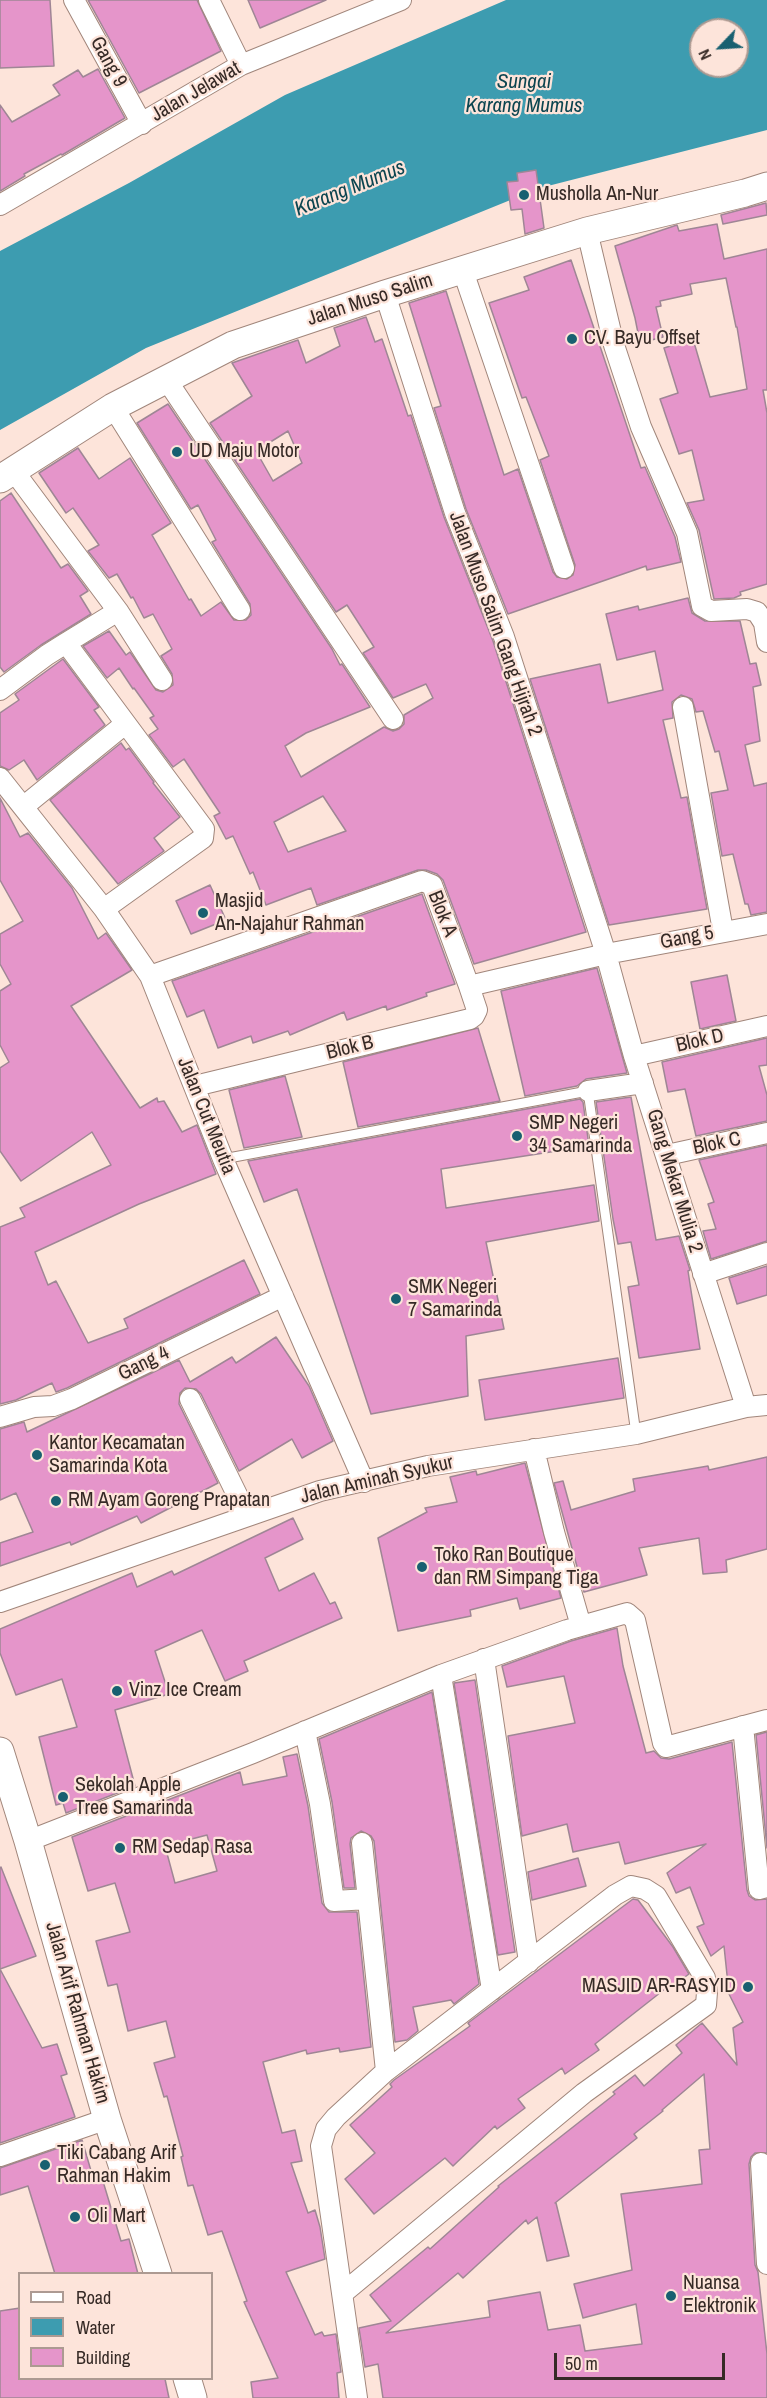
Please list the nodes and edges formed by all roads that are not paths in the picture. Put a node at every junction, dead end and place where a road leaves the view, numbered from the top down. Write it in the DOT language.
graph roads {
  1 [pos="74,0"];
  2 [pos="208,0"];
  3 [pos="401,0"];
  4 [pos="241,65"];
  5 [pos="142,124"];
  6 [pos="767,186"];
  7 [pos="0,205"];
  8 [pos="587,231"];
  9 [pos="463,271"];
  10 [pos="386,294"];
  11 [pos="166,379"];
  12 [pos="113,407"];
  13 [pos="7,475"];
  14 [pos="564,568"];
  15 [pos="240,610"];
  16 [pos="118,611"];
  17 [pos="767,642"];
  18 [pos="66,643"];
  19 [pos="162,680"];
  20 [pos="0,690"];
  21 [pos="683,707"];
  22 [pos="393,719"];
  23 [pos="125,724"];
  24 [pos="0,778"];
  25 [pos="23,807"];
  26 [pos="104,909"];
  27 [pos="767,924"];
  28 [pos="723,931"];
  29 [pos="606,954"];
  30 [pos="150,976"];
  31 [pos="469,986"];
  32 [pos="767,1026"];
  33 [pos="634,1056"];
  34 [pos="644,1083"];
  35 [pos="195,1086"];
  36 [pos="588,1091"];
  37 [pos="767,1132"];
  38 [pos="667,1155"];
  39 [pos="223,1159"];
  40 [pos="767,1253"];
  41 [pos="703,1274"];
  42 [pos="283,1296"];
  43 [pos="190,1399"];
  44 [pos="767,1405"];
  45 [pos="746,1407"];
  46 [pos="0,1417"];
  47 [pos="636,1434"];
  48 [pos="534,1449"];
  49 [pos="364,1482"];
  50 [pos="247,1515"];
  51 [pos="0,1602"];
  52 [pos="581,1626"];
  53 [pos="484,1659"];
  54 [pos="441,1675"];
  55 [pos="767,1720"];
  56 [pos="743,1726"];
  57 [pos="305,1731"];
  58 [pos="0,1751"];
  59 [pos="28,1841"];
  60 [pos="362,1843"];
  61 [pos="763,1888"];
  62 [pos="368,1899"];
  63 [pos="529,1962"];
  64 [pos="492,1990"];
  65 [pos="386,2071"];
  66 [pos="107,2119"];
  67 [pos="0,2156"];
  68 [pos="761,2163"];
  69 [pos="767,2264"];
  70 [pos="157,2272"];
  71 [pos="343,2293"];
  72 [pos="187,2380"];
  73 [pos="192,2398"];
  74 [pos="357,2398"];
  1 -- 5 [label="street, Gang 9"];
  2 -- 4 [label="street"];
  3 -- 4 [label="street, Jalan Jelawat"];
  4 -- 5 [label="street, Jalan Jelawat"];
  5 -- 7 [label="street, Jalan Jelawat"];
  6 -- 8 [label="street, Jalan Muso Salim"];
  8 -- 9 [label="street, Jalan Muso Salim"];
  8 -- 17 [label="street"];
  9 -- 10 [label="street, Jalan Muso Salim"];
  9 -- 14 [label="street"];
  10 -- 11 [label="street, Jalan Muso Salim"];
  10 -- 29 [label="street, Jalan Muso Salim Gang Hijrah 2"];
  11 -- 12 [label="street, Jalan Muso Salim"];
  11 -- 22 [label="street"];
  12 -- 13 [label="street, Jalan Muso Salim"];
  12 -- 15 [label="street"];
  13 -- 16 [label="street"];
  16 -- 18 [label="street"];
  16 -- 19 [label="street"];
  18 -- 20 [label="street"];
  18 -- 23 [label="street"];
  21 -- 28 [label="street"];
  23 -- 25 [label="street"];
  23 -- 26 [label="street"];
  24 -- 25 [label="street, Jalan Cut Meutia"];
  25 -- 26 [label="street, Jalan Cut Meutia"];
  26 -- 30 [label="street, Jalan Cut Meutia"];
  27 -- 28 [label="street, Gang 5"];
  28 -- 29 [label="street, Gang 5"];
  29 -- 31 [label="street"];
  29 -- 33 [label="street, Gang Mekar Mulia 2"];
  30 -- 31 [label="street, Blok A"];
  30 -- 35 [label="street, Jalan Cut Meutia"];
  31 -- 35 [label="street, Blok B"];
  32 -- 33 [label="street, Blok D"];
  33 -- 34 [label="street, Gang Mekar Mulia 2"];
  34 -- 36 [label="street"];
  34 -- 38 [label="street, Gang Mekar Mulia 2"];
  35 -- 39 [label="street, Jalan Cut Meutia"];
  36 -- 39 [label="lane"];
  36 -- 47 [label="lane"];
  37 -- 38 [label="street, Blok C"];
  38 -- 41 [label="street, Gang Mekar Mulia 2"];
  39 -- 42 [label="street, Jalan Cut Meutia"];
  40 -- 41 [label="street"];
  41 -- 45 [label="street, Gang Mekar Mulia 2"];
  42 -- 46 [label="street, Gang 4"];
  42 -- 49 [label="street, Jalan Cut Meutia"];
  43 -- 50 [label="street"];
  44 -- 45 [label="street, Jalan Aminah Syukur"];
  45 -- 47 [label="street, Jalan Aminah Syukur"];
  47 -- 48 [label="street, Jalan Aminah Syukur"];
  48 -- 49 [label="street, Jalan Aminah Syukur"];
  48 -- 52 [label="street"];
  49 -- 50 [label="street, Jalan Aminah Syukur"];
  50 -- 51 [label="street, Jalan Aminah Syukur"];
  52 -- 53 [label="street"];
  52 -- 56 [label="street"];
  53 -- 54 [label="street"];
  53 -- 63 [label="street"];
  54 -- 57 [label="street"];
  54 -- 64 [label="street"];
  55 -- 56 [label="street"];
  56 -- 61 [label="street"];
  57 -- 59 [label="street"];
  57 -- 62 [label="street"];
  58 -- 59 [label="street, Jalan Arif Rahman Hakim"];
  59 -- 66 [label="street, Jalan Arif Rahman Hakim"];
  60 -- 62 [label="street"];
  62 -- 65 [label="street"];
  63 -- 64 [label="street"];
  63 -- 71 [label="street"];
  64 -- 65 [label="street"];
  65 -- 71 [label="street"];
  66 -- 67 [label="street"];
  66 -- 70 [label="street, Jalan Arif Rahman Hakim"];
  68 -- 69 [label="street"];
  71 -- 74 [label="street"];
  72 -- 73 [label="street"];
}
